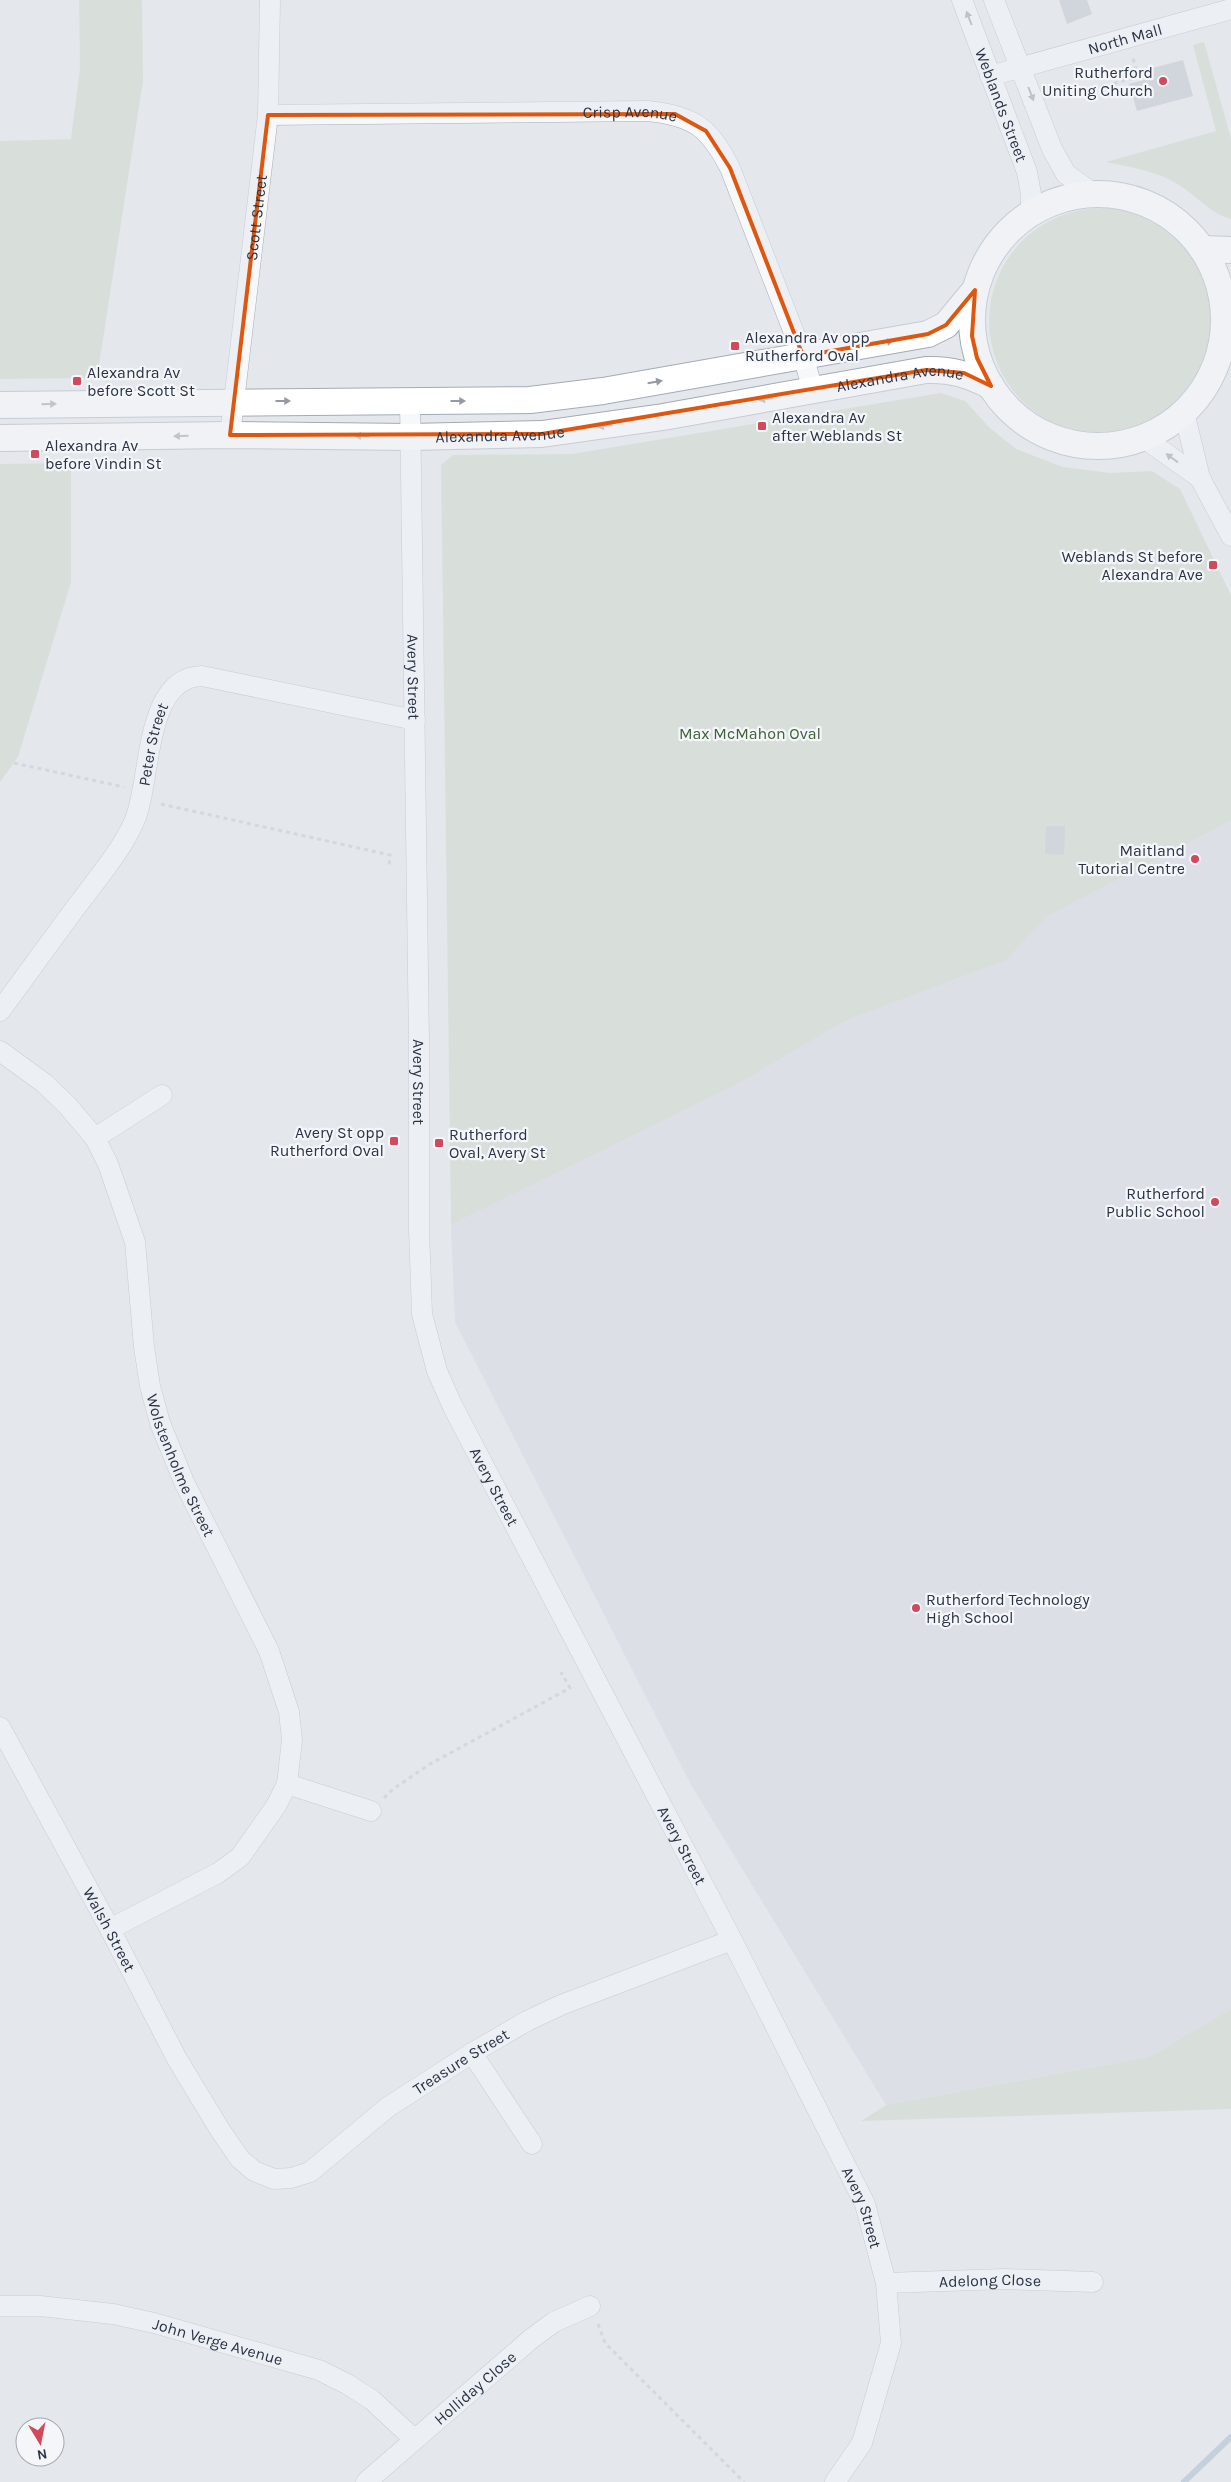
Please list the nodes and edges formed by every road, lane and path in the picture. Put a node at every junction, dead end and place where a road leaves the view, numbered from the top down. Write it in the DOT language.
graph roads {
  1 [pos="270,0"];
  2 [pos="962,0"];
  3 [pos="994,0"];
  4 [pos="1231,9"];
  5 [pos="1133,58"];
  6 [pos="1020,67"];
  7 [pos="990,76"];
  8 [pos="1094,97"];
  9 [pos="268,115"];
  10 [pos="1094,194"];
  11 [pos="1031,213"];
  12 [pos="1202,249"];
  13 [pos="1231,250"];
  14 [pos="975,290"];
  15 [pos="1228,317"];
  16 [pos="803,356"];
  17 [pos="991,386"];
  18 [pos="814,390"];
  19 [pos="234,401"];
  20 [pos="410,401"];
  21 [pos="0,405"];
  22 [pos="1184,412"];
  23 [pos="230,435"];
  24 [pos="410,437"];
  25 [pos="0,438"];
  26 [pos="1144,438"];
  27 [pos="1200,478"];
  28 [pos="1231,536"];
  29 [pos="415,720"];
  30 [pos="14,763"];
  31 [pos="140,795"];
  32 [pos="390,867"];
  33 [pos="0,1011"];
  34 [pos="0,1051"];
  35 [pos="162,1095"];
  36 [pos="95,1138"];
  37 [pos="561,1672"];
  38 [pos="0,1727"];
  39 [pos="287,1784"];
  40 [pos="371,1811"];
  41 [pos="110,1929"];
  42 [pos="732,1940"];
  43 [pos="472,2052"];
  44 [pos="220,2130"];
  45 [pos="532,2144"];
  46 [pos="1093,2282"];
  47 [pos="886,2283"];
  48 [pos="0,2306"];
  49 [pos="590,2306"];
  50 [pos="414,2439"];
  51 [pos="366,2482"];
  52 [pos="744,2482"];
  53 [pos="835,2482"];
  1 -- 9 [label="street, Scott Street"];
  7 -- 2 [label="street, Weblands Street, one-way"];
  3 -- 6 [label="street, Weblands Street"];
  4 -- 6 [label="street, North Mall"];
  5 -- 8 [label="path"];
  6 -- 7 [label="street, North Mall"];
  6 -- 10 [label="street, Weblands Street, one-way"];
  7 -- 11 [label="street, Weblands Street"];
  9 -- 16 [label="street, Crisp Avenue"];
  9 -- 19 [label="street, Scott Street"];
  10 -- 11 [label="main road"];
  10 -- 12 [label="main road"];
  11 -- 14 [label="main road"];
  12 -- 13 [label="main road"];
  12 -- 15 [label="main road"];
  16 -- 14 [label="main road, Alexandra Avenue, one-way"];
  14 -- 17 [label="main road"];
  15 -- 22 [label="main road"];
  16 -- 18 [label="street, Crisp Avenue"];
  20 -- 16 [label="main road, Alexandra Avenue, one-way"];
  17 -- 18 [label="main road, Alexandra Avenue"];
  17 -- 26 [label="main road"];
  18 -- 24 [label="main road, Alexandra Avenue, one-way"];
  19 -- 20 [label="main road, Alexandra Avenue, one-way"];
  21 -- 19 [label="main road, Alexandra Avenue, one-way"];
  19 -- 23 [label="street, Scott Street"];
  20 -- 24 [label="street, Avery Street"];
  22 -- 26 [label="main road"];
  22 -- 27 [label="street"];
  24 -- 23 [label="main road, Alexandra Avenue, one-way"];
  23 -- 25 [label="main road, Alexandra Avenue, one-way"];
  24 -- 29 [label="street, Avery Street"];
  27 -- 26 [label="street, one-way"];
  27 -- 28 [label="street"];
  29 -- 31 [label="street, Peter Street"];
  29 -- 42 [label="street, Avery Street"];
  30 -- 31 [label="path"];
  31 -- 32 [label="path"];
  31 -- 33 [label="street, Peter Street"];
  34 -- 36 [label="street, Wolstenholme Street"];
  35 -- 36 [label="street"];
  36 -- 39 [label="street, Wolstenholme Street"];
  37 -- 40 [label="path"];
  38 -- 41 [label="street, Walsh Street"];
  39 -- 40 [label="street"];
  39 -- 41 [label="street, Wolstenholme Street"];
  41 -- 44 [label="street, Walsh Street"];
  42 -- 43 [label="street, Treasure Street"];
  42 -- 47 [label="street, Avery Street"];
  43 -- 44 [label="street, Treasure Street"];
  43 -- 45 [label="street"];
  46 -- 47 [label="street, Adelong Close"];
  47 -- 53 [label="street, Avery Street"];
  48 -- 50 [label="street, John Verge Avenue"];
  49 -- 50 [label="street, Holliday Close"];
  49 -- 52 [label="path"];
  50 -- 51 [label="street, Holliday Close"];
}
